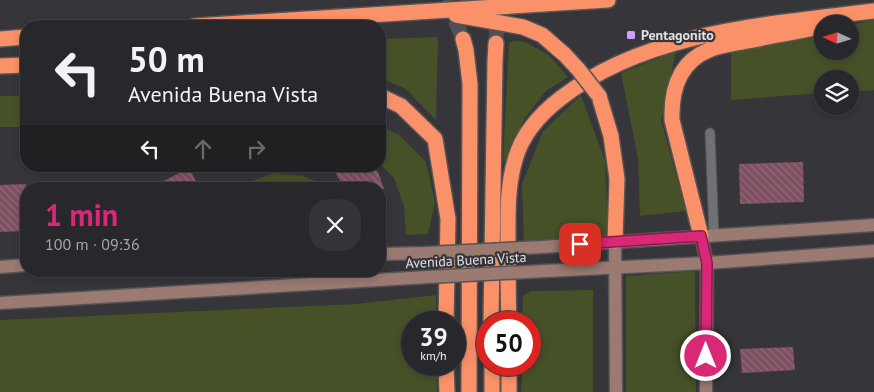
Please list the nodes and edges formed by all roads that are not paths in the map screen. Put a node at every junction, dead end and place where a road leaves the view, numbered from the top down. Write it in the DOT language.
graph roads {
  1 [pos="608,0"];
  2 [pos="874,11"];
  3 [pos="874,16"];
  4 [pos="337,17"];
  5 [pos="859,19"];
  6 [pos="289,20"];
  7 [pos="814,28"];
  8 [pos="20,37"];
  9 [pos="0,38"];
  10 [pos="463,39"];
  11 [pos="496,43"];
  12 [pos="20,65"];
  13 [pos="0,66"];
  14 [pos="386,99"];
  15 [pos="710,133"];
  16 [pos="874,225"];
  17 [pos="707,236"];
  18 [pos="615,241"];
  19 [pos="874,251"];
  20 [pos="386,254"];
  21 [pos="707,263"];
  22 [pos="20,266"];
  23 [pos="0,267"];
  24 [pos="616,267"];
  25 [pos="0,303"];
  26 [pos="446,311"];
  27 [pos="492,311"];
  28 [pos="508,311"];
  29 [pos="446,376"];
  30 [pos="492,376"];
  31 [pos="509,376"];
  32 [pos="447,392"];
  33 [pos="469,392"];
  34 [pos="492,392"];
  35 [pos="509,392"];
  36 [pos="616,392"];
  37 [pos="706,392"];
  1 -- 4 [label="highway"];
  2 -- 28 [label="highway"];
  3 -- 5 [label="highway"];
  4 -- 6 [label="highway"];
  4 -- 18 [label="highway, bridge"];
  7 -- 17 [label="highway"];
  8 -- 9 [label="highway"];
  10 -- 33 [label="highway"];
  11 -- 27 [label="highway"];
  12 -- 13 [label="highway"];
  14 -- 26 [label="highway"];
  15 -- 17 [label="lane"];
  16 -- 17 [label="main road, Avenida Buena Vista"];
  17 -- 18 [label="main road, Avenida Buena Vista"];
  17 -- 21 [label="main road"];
  18 -- 20 [label="main road, Avenida Buena Vista, bridge"];
  18 -- 24 [label="main road"];
  19 -- 21 [label="main road, Avenida Buena Vista"];
  21 -- 24 [label="main road, Avenida Buena Vista"];
  21 -- 37 [label="main road"];
  22 -- 23 [label="main road"];
  24 -- 25 [label="main road, Avenida Buena Vista, bridge"];
  24 -- 36 [label="main road"];
  29 -- 32 [label="highway"];
  30 -- 34 [label="highway"];
  31 -- 35 [label="highway"];
}
